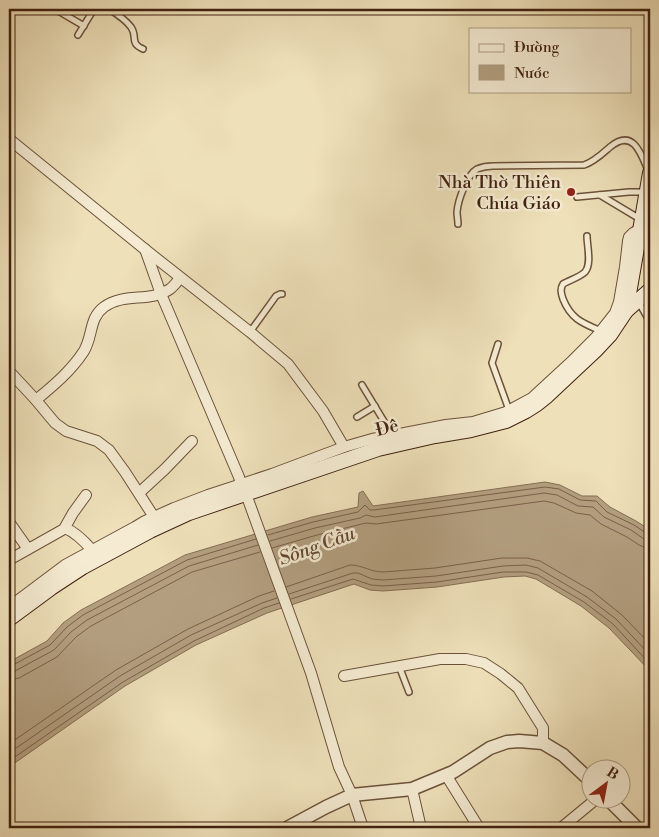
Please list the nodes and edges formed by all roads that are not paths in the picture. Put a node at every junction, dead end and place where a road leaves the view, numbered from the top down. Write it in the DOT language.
graph roads {
  1 [pos="55,9"];
  2 [pos="94,9"];
  3 [pos="109,9"];
  4 [pos="84,26"];
  5 [pos="78,36"];
  6 [pos="143,49"];
  7 [pos="9,139"];
  8 [pos="650,174"];
  9 [pos="647,192"];
  10 [pos="599,195"];
  11 [pos="577,197"];
  12 [pos="458,224"];
  13 [pos="641,224"];
  14 [pos="587,236"];
  15 [pos="145,250"];
  16 [pos="180,278"];
  17 [pos="650,290"];
  18 [pos="161,294"];
  19 [pos="282,294"];
  20 [pos="638,300"];
  21 [pos="626,310"];
  22 [pos="650,322"];
  23 [pos="601,331"];
  24 [pos="250,332"];
  25 [pos="498,344"];
  26 [pos="9,371"];
  27 [pos="362,386"];
  28 [pos="36,400"];
  29 [pos="375,406"];
  30 [pos="509,410"];
  31 [pos="357,417"];
  32 [pos="389,436"];
  33 [pos="192,441"];
  34 [pos="344,448"];
  35 [pos="243,489"];
  36 [pos="139,493"];
  37 [pos="86,495"];
  38 [pos="154,517"];
  39 [pos="9,522"];
  40 [pos="65,528"];
  41 [pos="28,549"];
  42 [pos="92,550"];
  43 [pos="9,560"];
  44 [pos="9,607"];
  45 [pos="9,619"];
  46 [pos="399,666"];
  47 [pos="344,676"];
  48 [pos="409,692"];
  49 [pos="543,743"];
  50 [pos="582,772"];
  51 [pos="446,775"];
  52 [pos="412,790"];
  53 [pos="352,795"];
  54 [pos="584,810"];
  55 [pos="617,810"];
  56 [pos="631,827"];
  57 [pos="287,828"];
  58 [pos="363,828"];
  59 [pos="421,828"];
  60 [pos="478,828"];
  61 [pos="561,828"];
  1 -- 4 [label="lane"];
  2 -- 4 [label="lane"];
  3 -- 6 [label="lane"];
  4 -- 5 [label="lane"];
  7 -- 15 [label="street"];
  8 -- 9 [label="main road, Đê"];
  8 -- 12 [label="lane"];
  9 -- 10 [label="lane"];
  9 -- 13 [label="main road, Đê"];
  10 -- 11 [label="lane"];
  10 -- 13 [label="lane"];
  13 -- 21 [label="main road, Đê"];
  13 -- 23 [label="street"];
  14 -- 23 [label="lane"];
  15 -- 16 [label="street"];
  15 -- 18 [label="street"];
  16 -- 18 [label="street"];
  16 -- 24 [label="street"];
  17 -- 20 [label="main road"];
  18 -- 28 [label="street"];
  18 -- 35 [label="street"];
  19 -- 24 [label="lane"];
  20 -- 21 [label="main road"];
  20 -- 22 [label="lane"];
  21 -- 35 [label="main road, Đê"];
  23 -- 30 [label="street"];
  24 -- 34 [label="street"];
  25 -- 30 [label="lane"];
  26 -- 28 [label="street"];
  27 -- 29 [label="lane"];
  28 -- 36 [label="street"];
  29 -- 31 [label="lane"];
  29 -- 32 [label="lane"];
  30 -- 32 [label="street"];
  32 -- 34 [label="street"];
  33 -- 36 [label="street"];
  34 -- 35 [label="street"];
  35 -- 38 [label="street"];
  35 -- 45 [label="main road, Đê"];
  35 -- 53 [label="street"];
  36 -- 38 [label="street"];
  37 -- 40 [label="street"];
  38 -- 42 [label="street"];
  39 -- 41 [label="street"];
  40 -- 41 [label="street"];
  40 -- 42 [label="street"];
  41 -- 43 [label="street"];
  42 -- 44 [label="street"];
  46 -- 47 [label="street"];
  46 -- 48 [label="lane"];
  46 -- 49 [label="street"];
  49 -- 50 [label="street"];
  49 -- 51 [label="street"];
  51 -- 52 [label="street"];
  51 -- 60 [label="street"];
  52 -- 53 [label="street"];
  52 -- 59 [label="street"];
  53 -- 57 [label="street"];
  53 -- 58 [label="street"];
  54 -- 61 [label="street"];
  55 -- 56 [label="street"];
}
